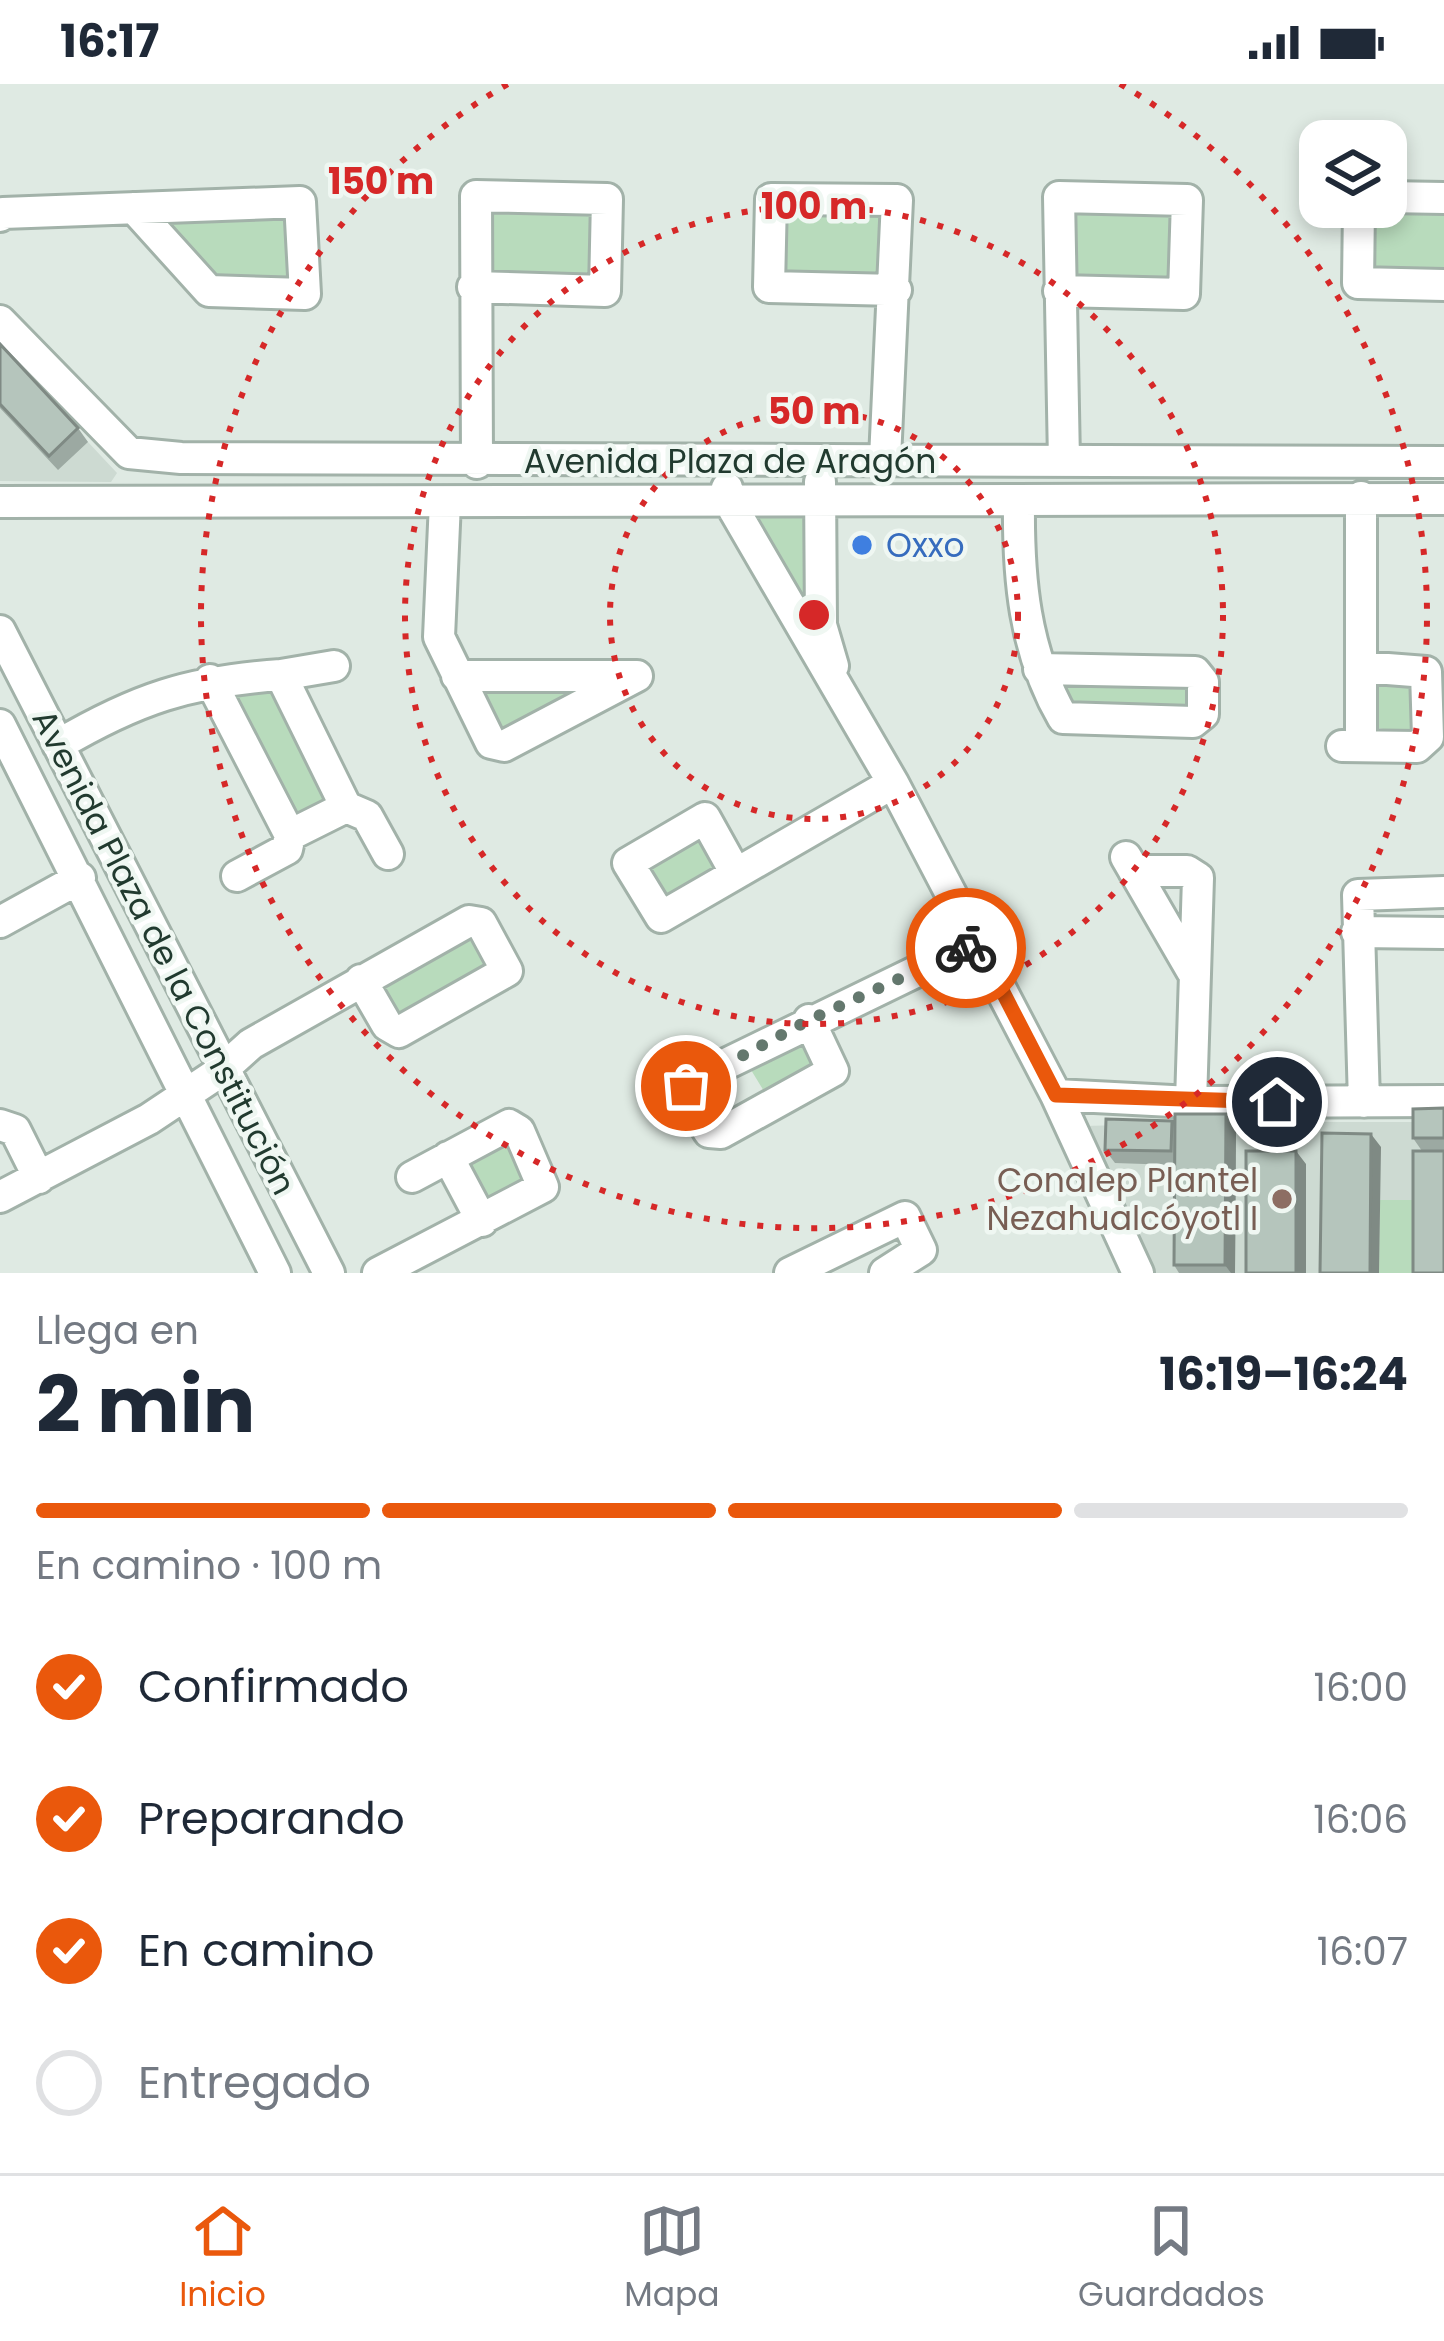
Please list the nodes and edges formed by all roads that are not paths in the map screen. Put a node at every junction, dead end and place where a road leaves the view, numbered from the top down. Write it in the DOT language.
graph roads {
  1 [pos="1407,197"];
  2 [pos="1444,198"];
  3 [pos="134,208"];
  4 [pos="0,216"];
  5 [pos="1359,228"];
  6 [pos="1444,285"];
  7 [pos="473,286"];
  8 [pos="896,290"];
  9 [pos="1059,290"];
  10 [pos="0,321"];
  11 [pos="129,453"];
  12 [pos="722,459"];
  13 [pos="819,459"];
  14 [pos="885,459"];
  15 [pos="1064,461"];
  16 [pos="1444,462"];
  17 [pos="477,463"];
  18 [pos="1361,497"];
  19 [pos="1444,499"];
  20 [pos="1019,501"];
  21 [pos="120,502"];
  22 [pos="445,502"];
  23 [pos="820,502"];
  24 [pos="730,503"];
  25 [pos="4,506"];
  26 [pos="0,631"];
  27 [pos="334,665"];
  28 [pos="1362,668"];
  29 [pos="1039,669"];
  30 [pos="281,675"];
  31 [pos="457,676"];
  32 [pos="836,678"];
  33 [pos="210,680"];
  34 [pos="0,725"];
  35 [pos="58,745"];
  36 [pos="893,784"];
  37 [pos="346,807"];
  38 [pos="290,835"];
  39 [pos="388,854"];
  40 [pos="735,872"];
  41 [pos="237,876"];
  42 [pos="80,878"];
  43 [pos="1444,892"];
  44 [pos="0,922"];
  45 [pos="1357,932"];
  46 [pos="1444,933"];
  47 [pos="977,942"];
  48 [pos="1192,971"];
  49 [pos="361,980"];
  50 [pos="809,1020"];
  51 [pos="221,1071"];
  52 [pos="188,1095"];
  53 [pos="1056,1095"];
  54 [pos="1444,1101"];
  55 [pos="1191,1102"];
  56 [pos="1364,1102"];
  57 [pos="0,1125"];
  58 [pos="448,1157"];
  59 [pos="412,1177"];
  60 [pos="39,1178"];
  61 [pos="0,1197"];
  62 [pos="482,1221"];
  63 [pos="275,1273"];
  64 [pos="328,1273"];
  65 [pos="378,1273"];
  66 [pos="790,1273"];
  67 [pos="885,1273"];
  68 [pos="1138,1273"];
  1 -- 2 [label="street"];
  3 -- 3 [label="street"];
  3 -- 4 [label="street"];
  5 -- 6 [label="street"];
  7 -- 7 [label="street"];
  7 -- 17 [label="street"];
  8 -- 8 [label="street"];
  8 -- 14 [label="street"];
  9 -- 9 [label="street"];
  9 -- 15 [label="street"];
  10 -- 11 [label="street"];
  11 -- 17 [label="street, Avenida Plaza de Aragón"];
  11 -- 21 [label="street"];
  12 -- 13 [label="street, Avenida Plaza de Aragón"];
  12 -- 17 [label="street, Avenida Plaza de Aragón"];
  12 -- 24 [label="street"];
  13 -- 14 [label="street, Avenida Plaza de Aragón"];
  13 -- 23 [label="street"];
  14 -- 15 [label="street, Avenida Plaza de Aragón"];
  15 -- 16 [label="street, Avenida Plaza de Aragón"];
  18 -- 19 [label="street, Avenida Plaza de Aragón"];
  18 -- 20 [label="street, Avenida Plaza de Aragón"];
  18 -- 28 [label="street"];
  20 -- 23 [label="street, Avenida Plaza de Aragón"];
  20 -- 29 [label="street"];
  21 -- 22 [label="street, Avenida Plaza de Aragón"];
  21 -- 25 [label="street, Avenida Plaza de Aragón"];
  22 -- 24 [label="street, Avenida Plaza de Aragón"];
  22 -- 31 [label="street"];
  23 -- 24 [label="street, Avenida Plaza de Aragón"];
  23 -- 32 [label="street"];
  24 -- 32 [label="street"];
  26 -- 35 [label="street, Avenida Plaza de la Constitución"];
  27 -- 30 [label="street"];
  28 -- 28 [label="street"];
  29 -- 29 [label="street"];
  30 -- 33 [label="street"];
  30 -- 37 [label="street"];
  31 -- 31 [label="street"];
  32 -- 36 [label="street"];
  33 -- 35 [label="street"];
  33 -- 38 [label="street"];
  34 -- 42 [label="street, Avenida Plaza de la Constitución"];
  35 -- 51 [label="street, Avenida Plaza de la Constitución"];
  36 -- 40 [label="street"];
  36 -- 47 [label="street"];
  37 -- 38 [label="street"];
  37 -- 39 [label="street"];
  38 -- 41 [label="street"];
  42 -- 44 [label="street"];
  42 -- 52 [label="street, Avenida Plaza de la Constitución"];
  43 -- 45 [label="street"];
  45 -- 46 [label="street"];
  45 -- 56 [label="street"];
  47 -- 50 [label="street"];
  47 -- 53 [label="street"];
  48 -- 48 [label="street"];
  48 -- 55 [label="street"];
  49 -- 49 [label="street"];
  49 -- 51 [label="street"];
  50 -- 50 [label="street"];
  51 -- 52 [label="street"];
  51 -- 64 [label="street, Avenida Plaza de la Constitución"];
  52 -- 60 [label="street"];
  52 -- 63 [label="street, Avenida Plaza de la Constitución"];
  53 -- 55 [label="street"];
  53 -- 68 [label="street"];
  54 -- 56 [label="street"];
  55 -- 56 [label="street"];
  57 -- 60 [label="street"];
  58 -- 59 [label="street"];
  58 -- 62 [label="street"];
  58 -- 62 [label="street"];
  60 -- 61 [label="street"];
  62 -- 65 [label="street"];
  66 -- 67 [label="street"];
}
